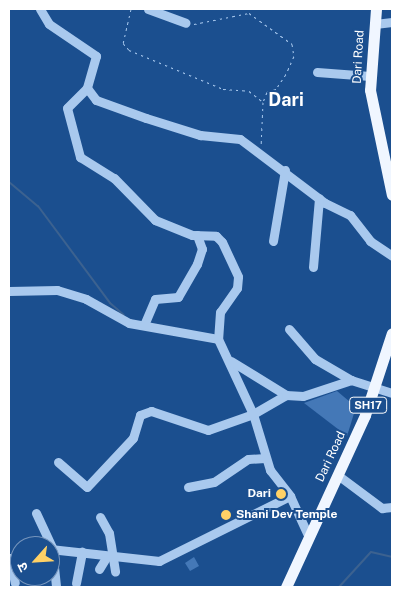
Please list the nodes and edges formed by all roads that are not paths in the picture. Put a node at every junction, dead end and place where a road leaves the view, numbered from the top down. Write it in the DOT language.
graph roads {
  1 [pos="40,9"];
  2 [pos="148,9"];
  3 [pos="376,9"];
  4 [pos="392,22"];
  5 [pos="186,23"];
  6 [pos="375,24"];
  7 [pos="318,72"];
  8 [pos="370,76"];
  9 [pos="88,88"];
  10 [pos="285,170"];
  11 [pos="392,196"];
  12 [pos="319,198"];
  13 [pos="197,235"];
  14 [pos="273,241"];
  15 [pos="392,256"];
  16 [pos="313,267"];
  17 [pos="9,291"];
  18 [pos="144,325"];
  19 [pos="289,329"];
  20 [pos="392,333"];
  21 [pos="218,339"];
  22 [pos="230,360"];
  23 [pos="351,380"];
  24 [pos="374,389"];
  25 [pos="392,393"];
  26 [pos="286,395"];
  27 [pos="253,414"];
  28 [pos="264,458"];
  29 [pos="58,462"];
  30 [pos="338,476"];
  31 [pos="188,487"];
  32 [pos="290,496"];
  33 [pos="392,507"];
  34 [pos="36,513"];
  35 [pos="100,517"];
  36 [pos="307,533"];
  37 [pos="46,536"];
  38 [pos="60,550"];
  39 [pos="82,552"];
  40 [pos="110,559"];
  41 [pos="99,569"];
  42 [pos="115,572"];
  43 [pos="76,583"];
  44 [pos="286,587"];
  1 -- 9 [label="street"];
  2 -- 5 [label="street"];
  3 -- 6 [label="main road, Dari Road"];
  4 -- 6 [label="street"];
  6 -- 8 [label="main road, Dari Road"];
  7 -- 8 [label="street"];
  8 -- 11 [label="main road, Dari Road"];
  9 -- 10 [label="street"];
  9 -- 13 [label="street"];
  10 -- 12 [label="street"];
  10 -- 14 [label="street"];
  12 -- 15 [label="street"];
  12 -- 16 [label="street"];
  13 -- 18 [label="street"];
  13 -- 21 [label="street"];
  17 -- 18 [label="street"];
  18 -- 21 [label="street"];
  19 -- 23 [label="street"];
  20 -- 24 [label="main road, Dari Road / SH17"];
  21 -- 22 [label="street"];
  22 -- 26 [label="street"];
  22 -- 27 [label="street"];
  23 -- 24 [label="street"];
  23 -- 26 [label="street"];
  24 -- 25 [label="street"];
  24 -- 30 [label="main road, Dari Road / SH17"];
  26 -- 27 [label="street"];
  27 -- 28 [label="street"];
  27 -- 29 [label="street"];
  28 -- 31 [label="street"];
  28 -- 32 [label="street"];
  30 -- 33 [label="street"];
  30 -- 36 [label="main road, Dari Road / SH17"];
  32 -- 36 [label="street"];
  32 -- 40 [label="street"];
  34 -- 37 [label="street"];
  35 -- 40 [label="street"];
  36 -- 44 [label="main road, SH17"];
  38 -- 39 [label="street"];
  39 -- 40 [label="street"];
  39 -- 43 [label="street"];
  40 -- 41 [label="street"];
  40 -- 42 [label="street"];
}
